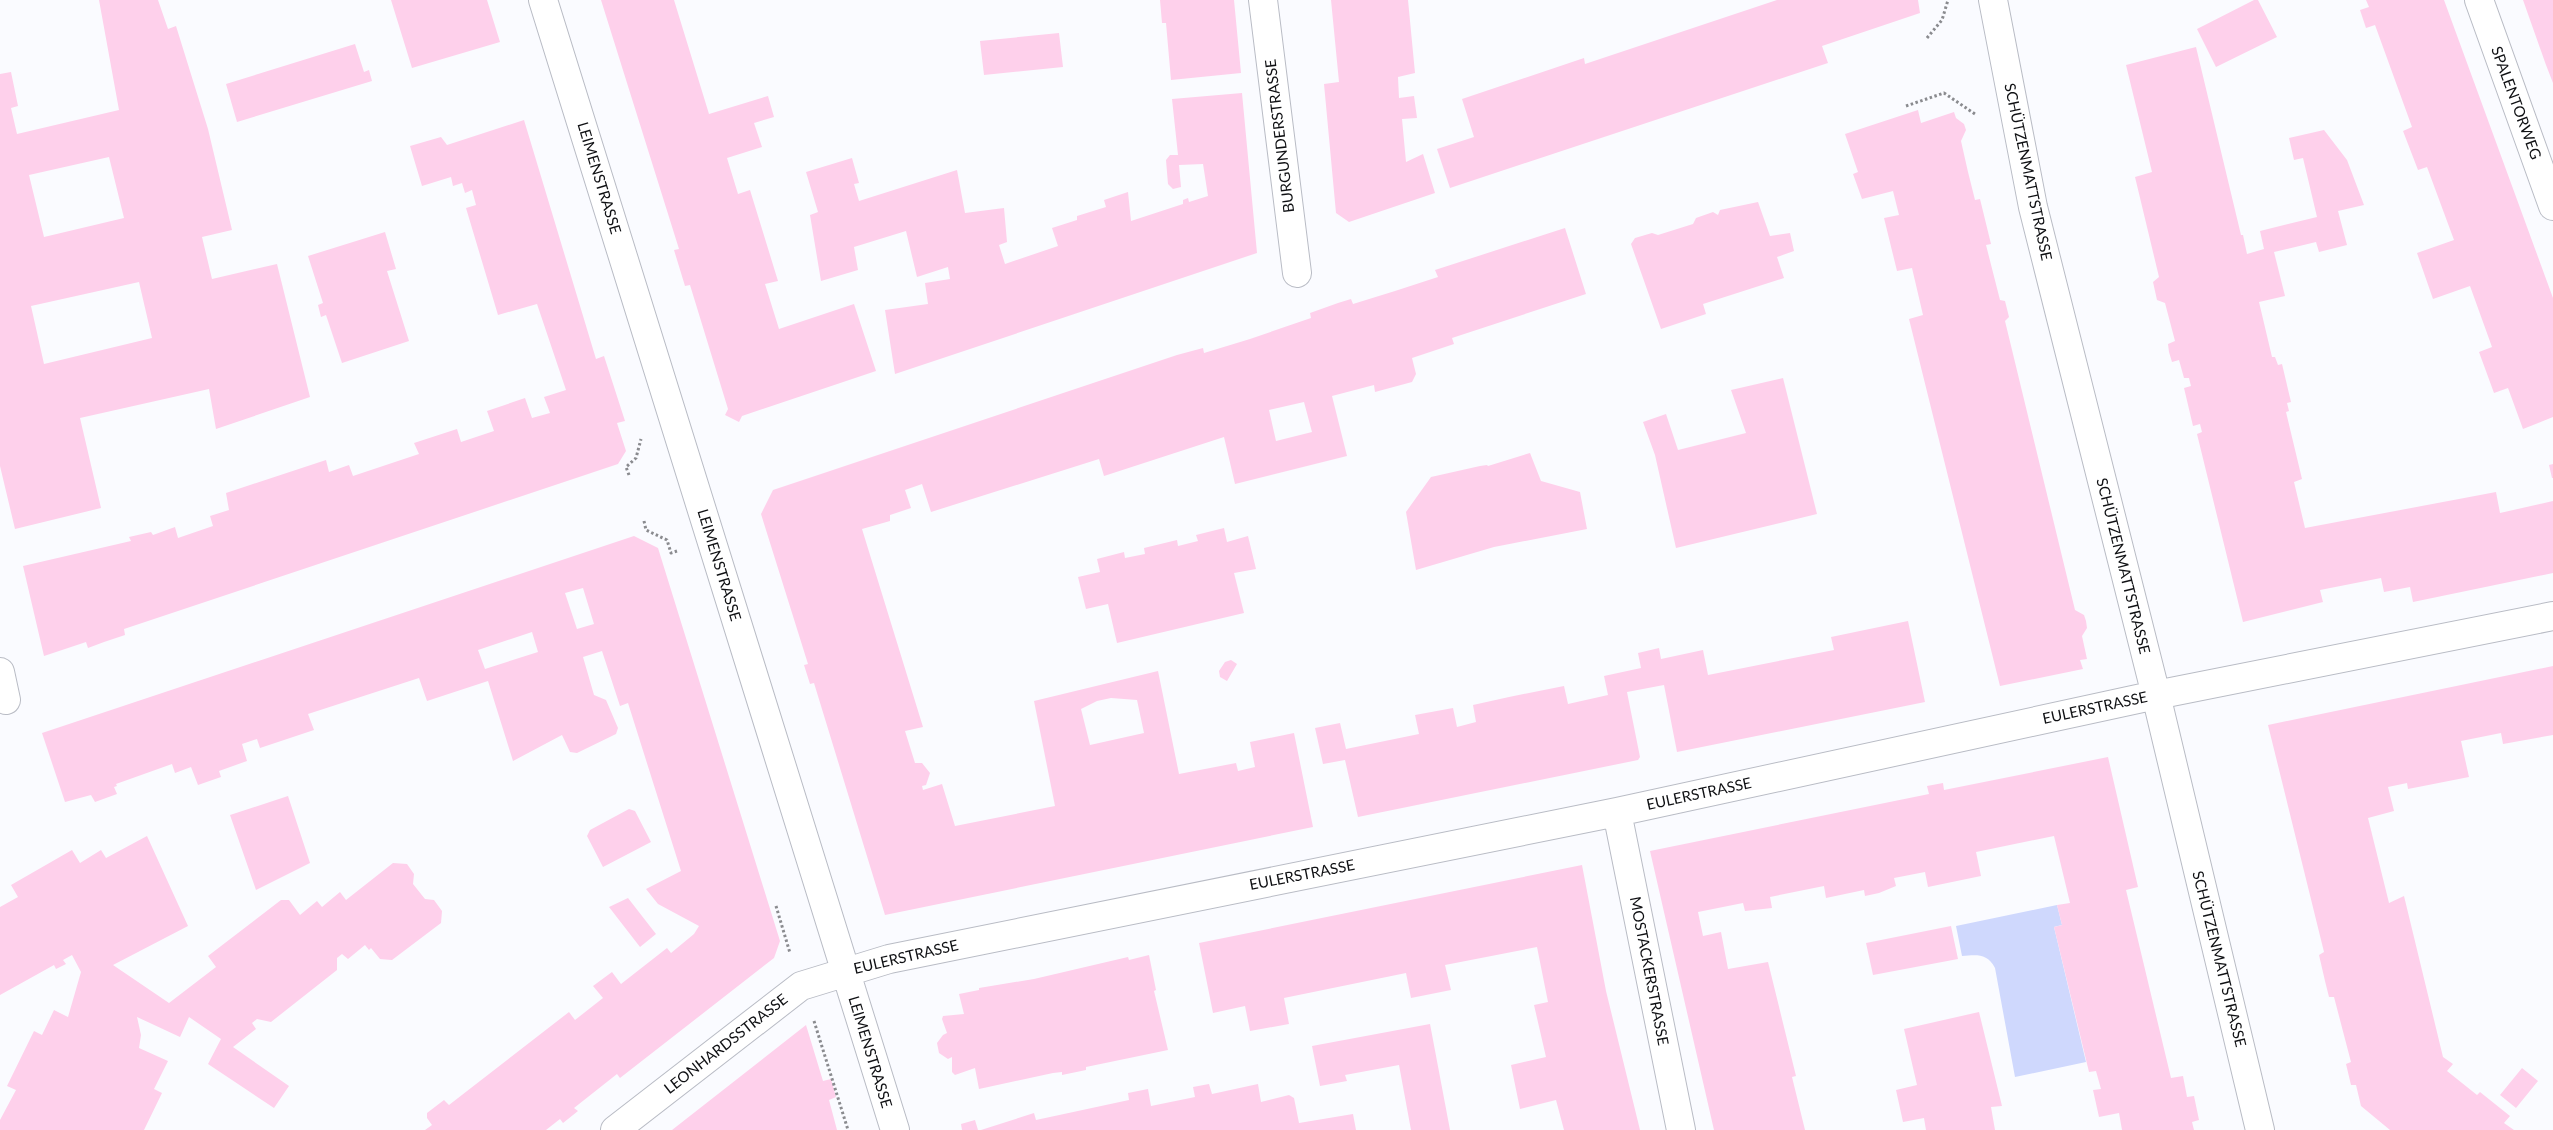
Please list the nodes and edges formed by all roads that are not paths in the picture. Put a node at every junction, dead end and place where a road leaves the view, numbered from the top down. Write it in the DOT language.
graph roads {
  1 [pos="543,0"];
  2 [pos="1263,0"];
  3 [pos="1993,0"];
  4 [pos="2479,0"];
  5 [pos="2553,206"];
  6 [pos="1297,273"];
  7 [pos="2553,616"];
  8 [pos="0,672"];
  9 [pos="2156,695"];
  10 [pos="6,700"];
  11 [pos="1617,812"];
  12 [pos="845,971"];
  13 [pos="615,1130"];
  14 [pos="894,1130"];
  15 [pos="1681,1130"];
  16 [pos="2260,1130"];
  1 -- 12 [label="street, LEIMENSTRASSE"];
  2 -- 6 [label="street, BURGUNDERSTRASSE"];
  3 -- 9 [label="street, SCHÜTZENMATTSTRASSE"];
  4 -- 5 [label="street, SPALENTORWEG"];
  7 -- 9 [label="street, EULERSTRASSE"];
  8 -- 10 [label="street"];
  9 -- 11 [label="street, EULERSTRASSE"];
  9 -- 16 [label="street, SCHÜTZENMATTSTRASSE"];
  11 -- 12 [label="street, EULERSTRASSE"];
  11 -- 15 [label="street, MOSTACKERSTRASSE"];
  12 -- 13 [label="street, LEONHARDSSTRASSE"];
  12 -- 14 [label="street, LEIMENSTRASSE"];
}
